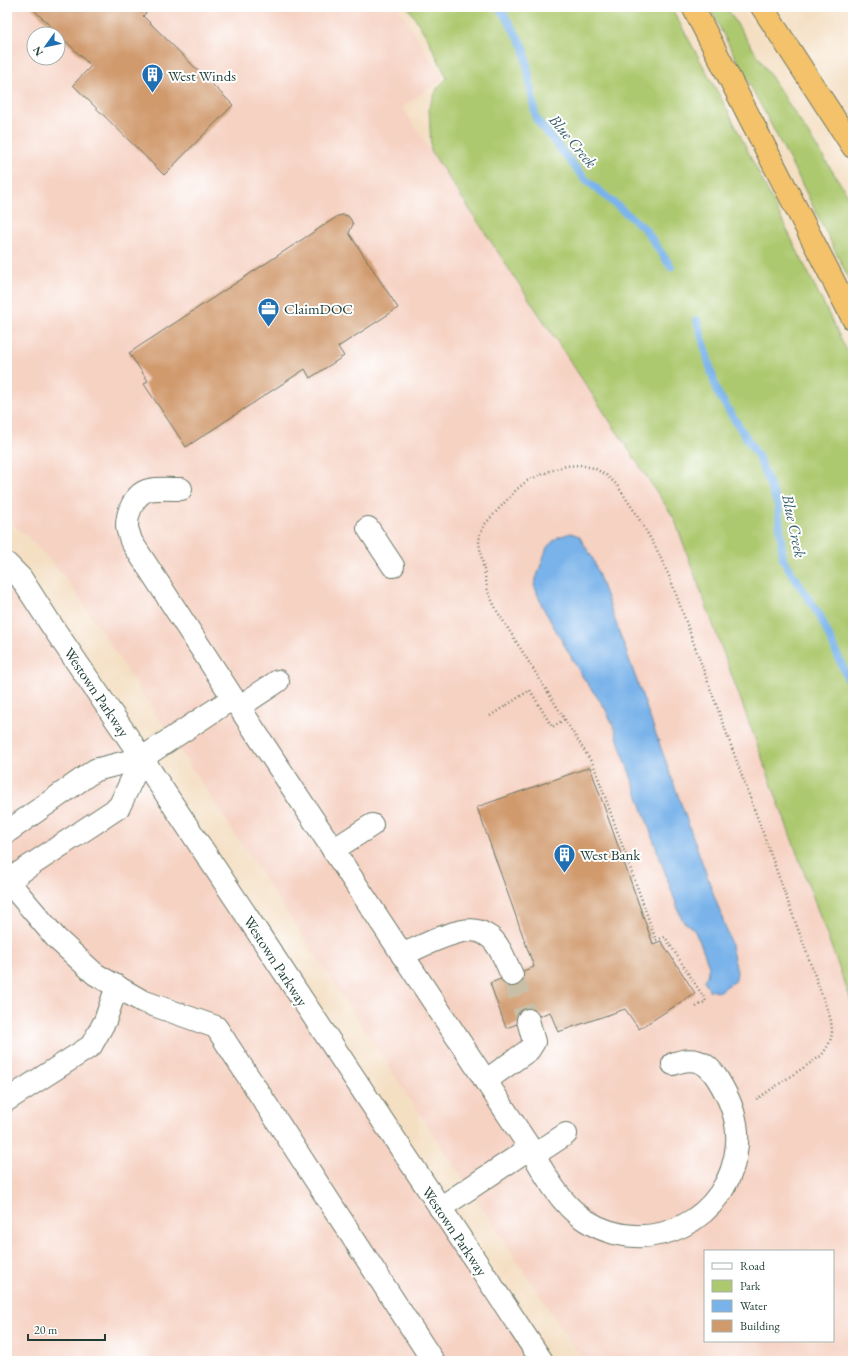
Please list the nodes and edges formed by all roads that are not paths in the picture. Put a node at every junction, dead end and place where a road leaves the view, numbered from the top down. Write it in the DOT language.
graph roads {
  1 [pos="693,7"];
  2 [pos="762,7"];
  3 [pos="853,147"];
  4 [pos="853,319"];
  5 [pos="181,489"];
  6 [pos="368,528"];
  7 [pos="7,564"];
  8 [pos="393,566"];
  9 [pos="278,681"];
  10 [pos="236,702"];
  11 [pos="142,758"];
  12 [pos="372,825"];
  13 [pos="7,832"];
  14 [pos="333,850"];
  15 [pos="7,880"];
  16 [pos="402,954"];
  17 [pos="512,975"];
  18 [pos="117,986"];
  19 [pos="528,1020"];
  20 [pos="673,1064"];
  21 [pos="485,1081"];
  22 [pos="7,1100"];
  23 [pos="566,1134"];
  24 [pos="532,1152"];
  25 [pos="440,1208"];
  26 [pos="433,1361"];
  27 [pos="542,1361"];
  1 -- 4 [label="highway"];
  2 -- 3 [label="highway"];
  5 -- 10 [label="street"];
  6 -- 8 [label="street"];
  7 -- 11 [label="street, Westown Parkway"];
  9 -- 10 [label="street"];
  10 -- 11 [label="street"];
  10 -- 14 [label="street"];
  11 -- 13 [label="street"];
  11 -- 15 [label="street"];
  11 -- 25 [label="street, Westown Parkway"];
  12 -- 14 [label="street"];
  14 -- 16 [label="street"];
  15 -- 18 [label="street"];
  16 -- 17 [label="street"];
  16 -- 21 [label="street"];
  18 -- 22 [label="street"];
  18 -- 26 [label="street"];
  19 -- 21 [label="street"];
  20 -- 24 [label="street"];
  21 -- 24 [label="street"];
  23 -- 24 [label="street"];
  24 -- 25 [label="street"];
  25 -- 27 [label="street, Westown Parkway"];
}
